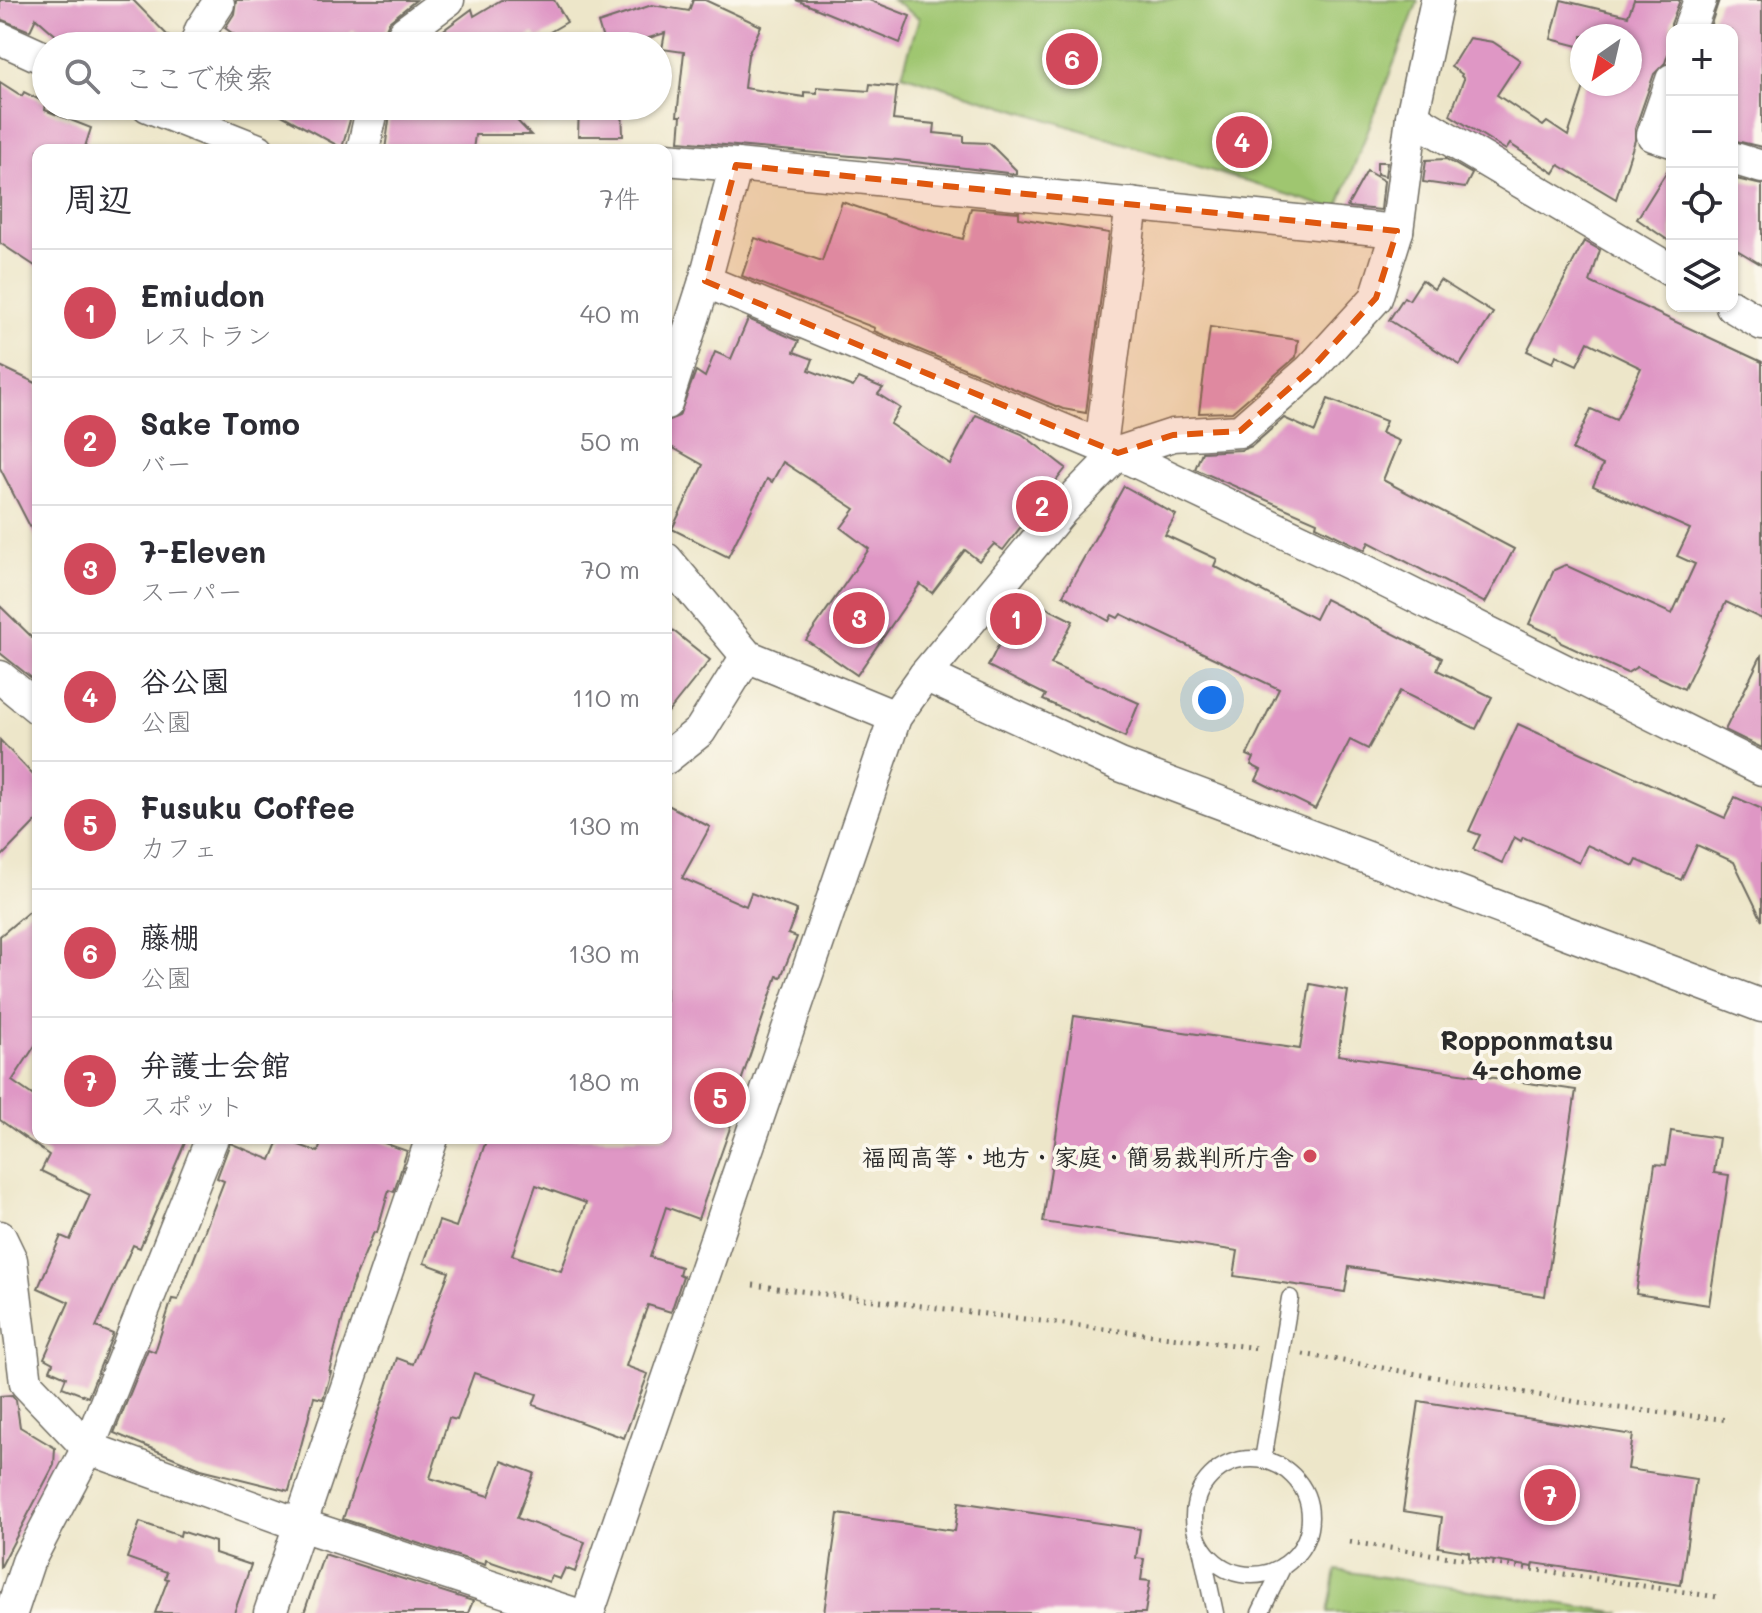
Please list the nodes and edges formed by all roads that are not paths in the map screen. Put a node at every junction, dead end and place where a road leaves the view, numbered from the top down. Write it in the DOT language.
graph roads {
  1 [pos="448,0"];
  2 [pos="1437,0"];
  3 [pos="1700,0"];
  4 [pos="218,1"];
  5 [pos="1691,24"];
  6 [pos="200,32"];
  7 [pos="405,32"];
  8 [pos="0,38"];
  9 [pos="32,53"];
  10 [pos="1666,97"];
  11 [pos="1412,117"];
  12 [pos="188,120"];
  13 [pos="370,120"];
  14 [pos="1666,139"];
  15 [pos="244,144"];
  16 [pos="364,144"];
  17 [pos="672,160"];
  18 [pos="1738,160"];
  19 [pos="736,165"];
  20 [pos="1762,167"];
  21 [pos="1132,204"];
  22 [pos="1397,231"];
  23 [pos="1666,267"];
  24 [pos="705,281"];
  25 [pos="1738,310"];
  26 [pos="1762,324"];
  27 [pos="672,384"];
  28 [pos="1109,449"];
  29 [pos="672,566"];
  30 [pos="747,656"];
  31 [pos="925,675"];
  32 [pos="1,680"];
  33 [pos="32,703"];
  34 [pos="895,717"];
  35 [pos="672,753"];
  36 [pos="1762,769"];
  37 [pos="1762,1006"];
  38 [pos="210,1144"];
  39 [pos="430,1144"];
  40 [pos="0,1237"];
  41 [pos="1290,1298"];
  42 [pos="88,1448"];
  43 [pos="1263,1460"];
  44 [pos="301,1525"];
  45 [pos="1199,1543"];
  46 [pos="14,1558"];
  47 [pos="1283,1566"];
  48 [pos="11,1613"];
  49 [pos="270,1613"];
  50 [pos="571,1613"];
  51 [pos="588,1613"];
  52 [pos="1215,1613"];
  53 [pos="1260,1613"];
  1 -- 7 [label="street"];
  2 -- 11 [label="street"];
  3 -- 5 [label="street"];
  4 -- 6 [label="street"];
  8 -- 9 [label="street"];
  10 -- 14 [label="street"];
  11 -- 22 [label="street"];
  11 -- 23 [label="street"];
  12 -- 15 [label="street"];
  13 -- 16 [label="street"];
  17 -- 19 [label="street"];
  18 -- 20 [label="street"];
  19 -- 21 [label="street"];
  19 -- 24 [label="street"];
  21 -- 22 [label="street"];
  21 -- 28 [label="street"];
  22 -- 28 [label="street"];
  24 -- 27 [label="street"];
  24 -- 28 [label="street"];
  25 -- 26 [label="street"];
  28 -- 31 [label="street"];
  28 -- 36 [label="street"];
  29 -- 30 [label="street"];
  30 -- 34 [label="street"];
  30 -- 35 [label="street"];
  31 -- 34 [label="street"];
  31 -- 37 [label="street"];
  32 -- 33 [label="street"];
  34 -- 51 [label="street"];
  38 -- 42 [label="street"];
  39 -- 44 [label="street"];
  40 -- 42 [label="street"];
  41 -- 43 [label="lane"];
  42 -- 44 [label="street"];
  42 -- 46 [label="street"];
  43 -- 45 [label="lane"];
  43 -- 47 [label="lane"];
  44 -- 49 [label="street"];
  44 -- 50 [label="street"];
  45 -- 47 [label="lane"];
  45 -- 52 [label="lane"];
  46 -- 48 [label="street"];
  47 -- 53 [label="lane"];
}
